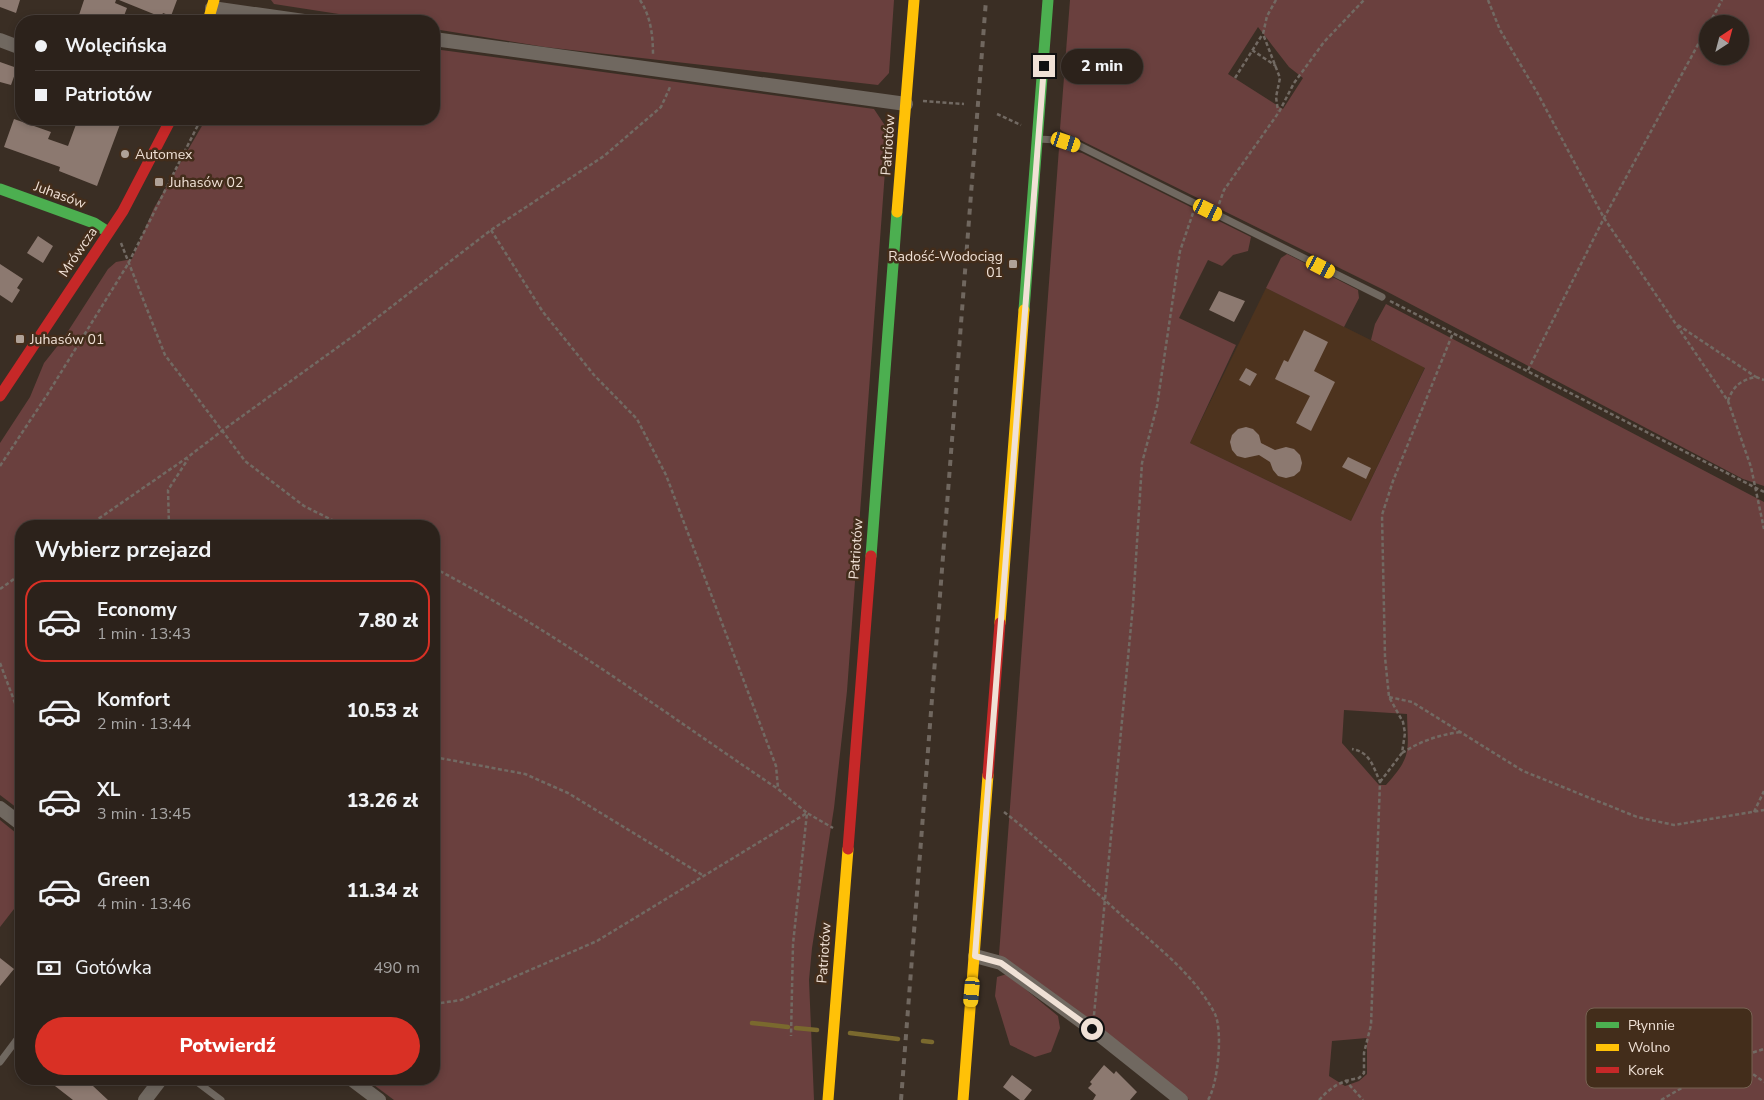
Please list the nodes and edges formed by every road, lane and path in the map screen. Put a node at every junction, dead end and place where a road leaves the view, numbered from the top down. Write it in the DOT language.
graph roads {
  1 [pos="640,0"];
  2 [pos="914,0"];
  3 [pos="1048,0"];
  4 [pos="1276,0"];
  5 [pos="1364,0"];
  6 [pos="1488,0"];
  7 [pos="1722,0"];
  8 [pos="211,10"];
  9 [pos="253,15"];
  10 [pos="1714,15"];
  11 [pos="1263,34"];
  12 [pos="0,40"];
  13 [pos="440,40"];
  14 [pos="1699,42"];
  15 [pos="15,46"];
  16 [pos="1252,50"];
  17 [pos="1278,67"];
  18 [pos="653,69"];
  19 [pos="676,72"];
  20 [pos="1235,78"];
  21 [pos="906,104"];
  22 [pos="964,104"];
  23 [pos="1278,112"];
  24 [pos="996,114"];
  25 [pos="168,125"];
  26 [pos="198,125"];
  27 [pos="1038,139"];
  28 [pos="0,189"];
  29 [pos="1197,205"];
  30 [pos="1219,216"];
  31 [pos="1604,218"];
  32 [pos="491,230"];
  33 [pos="108,232"];
  34 [pos="120,239"];
  35 [pos="128,264"];
  36 [pos="1382,297"];
  37 [pos="1677,324"];
  38 [pos="1453,333"];
  39 [pos="1528,370"];
  40 [pos="1756,377"];
  41 [pos="1764,380"];
  42 [pos="0,396"];
  43 [pos="1728,401"];
  44 [pos="223,430"];
  45 [pos="188,457"];
  46 [pos="0,466"];
  47 [pos="1757,488"];
  48 [pos="1764,492"];
  49 [pos="97,520"];
  50 [pos="169,520"];
  51 [pos="332,520"];
  52 [pos="1764,528"];
  53 [pos="440,571"];
  54 [pos="15,579"];
  55 [pos="0,590"];
  56 [pos="0,664"];
  57 [pos="1388,697"];
  58 [pos="15,703"];
  59 [pos="1462,732"];
  60 [pos="1352,749"];
  61 [pos="1402,753"];
  62 [pos="440,758"];
  63 [pos="1380,782"];
  64 [pos="778,789"];
  65 [pos="1764,791"];
  66 [pos="0,808"];
  67 [pos="1764,810"];
  68 [pos="1004,812"];
  69 [pos="1754,812"];
  70 [pos="807,813"];
  71 [pos="15,819"];
  72 [pos="848,838"];
  73 [pos="704,876"];
  74 [pos="1106,901"];
  75 [pos="975,956"];
  76 [pos="440,1003"];
  77 [pos="1092,1029"];
  78 [pos="790,1036"];
  79 [pos="15,1042"];
  80 [pos="1764,1049"];
  81 [pos="1752,1053"];
  82 [pos="0,1062"];
  83 [pos="1752,1073"];
  84 [pos="1345,1080"];
  85 [pos="1764,1082"];
  86 [pos="156,1085"];
  87 [pos="201,1085"];
  88 [pos="359,1085"];
  89 [pos="1682,1088"];
  90 [pos="145,1100"];
  91 [pos="221,1100"];
  92 [pos="379,1100"];
  93 [pos="828,1100"];
  94 [pos="963,1100"];
  95 [pos="1181,1100"];
  96 [pos="1208,1100"];
  97 [pos="1319,1100"];
  98 [pos="1363,1100"];
  99 [pos="1661,1100"];
  1 -- 18 [label="path"];
  2 -- 21 [label="main road, Patriotów"];
  3 -- 27 [label="main road"];
  4 -- 11 [label="path"];
  5 -- 23 [label="path"];
  6 -- 31 [label="path"];
  7 -- 10 [label="path"];
  8 -- 9 [label="street"];
  11 -- 16 [label="path"];
  11 -- 17 [label="path"];
  12 -- 15 [label="street"];
  13 -- 18 [label="street"];
  14 -- 31 [label="path"];
  16 -- 17 [label="path"];
  16 -- 20 [label="path"];
  17 -- 23 [label="path"];
  18 -- 19 [label="street"];
  19 -- 21 [label="street"];
  19 -- 32 [label="path"];
  21 -- 22 [label="path"];
  21 -- 72 [label="main road, Patriotów"];
  23 -- 30 [label="path"];
  24 -- 27 [label="path"];
  25 -- 33 [label="main road, Mrówcza"];
  26 -- 35 [label="path"];
  27 -- 29 [label="lane"];
  27 -- 75 [label="main road"];
  28 -- 33 [label="main road, Juhasów"];
  29 -- 30 [label="lane"];
  29 -- 74 [label="path"];
  30 -- 36 [label="lane"];
  31 -- 37 [label="path"];
  31 -- 39 [label="path"];
  32 -- 44 [label="path"];
  32 -- 64 [label="path"];
  33 -- 42 [label="main road, Mrówcza"];
  34 -- 35 [label="path"];
  35 -- 44 [label="path"];
  35 -- 46 [label="path"];
  36 -- 38 [label="path"];
  37 -- 40 [label="path"];
  37 -- 43 [label="path"];
  38 -- 39 [label="path"];
  38 -- 57 [label="path"];
  39 -- 47 [label="path"];
  40 -- 41 [label="path"];
  40 -- 43 [label="path"];
  43 -- 47 [label="path"];
  44 -- 45 [label="path"];
  44 -- 51 [label="path"];
  45 -- 49 [label="path"];
  45 -- 50 [label="path"];
  47 -- 48 [label="path"];
  47 -- 52 [label="path"];
  53 -- 64 [label="path"];
  54 -- 55 [label="path"];
  56 -- 58 [label="path"];
  57 -- 59 [label="path"];
  57 -- 61 [label="path"];
  59 -- 61 [label="path"];
  59 -- 69 [label="path"];
  60 -- 63 [label="path"];
  61 -- 63 [label="path"];
  62 -- 73 [label="path"];
  63 -- 84 [label="path"];
  64 -- 70 [label="path"];
  65 -- 69 [label="path"];
  66 -- 71 [label="street"];
  67 -- 69 [label="path"];
  68 -- 74 [label="path"];
  70 -- 72 [label="path"];
  70 -- 73 [label="path"];
  70 -- 78 [label="path"];
  72 -- 93 [label="main road, Patriotów"];
  73 -- 76 [label="path"];
  74 -- 77 [label="path"];
  74 -- 96 [label="path"];
  75 -- 77 [label="street"];
  75 -- 94 [label="main road"];
  77 -- 95 [label="street"];
  79 -- 82 [label="lane"];
  80 -- 81 [label="path"];
  83 -- 85 [label="path"];
  84 -- 97 [label="path"];
  84 -- 98 [label="path"];
  86 -- 90 [label="street"];
  87 -- 91 [label="lane"];
  88 -- 92 [label="street"];
  89 -- 99 [label="path"];
}
